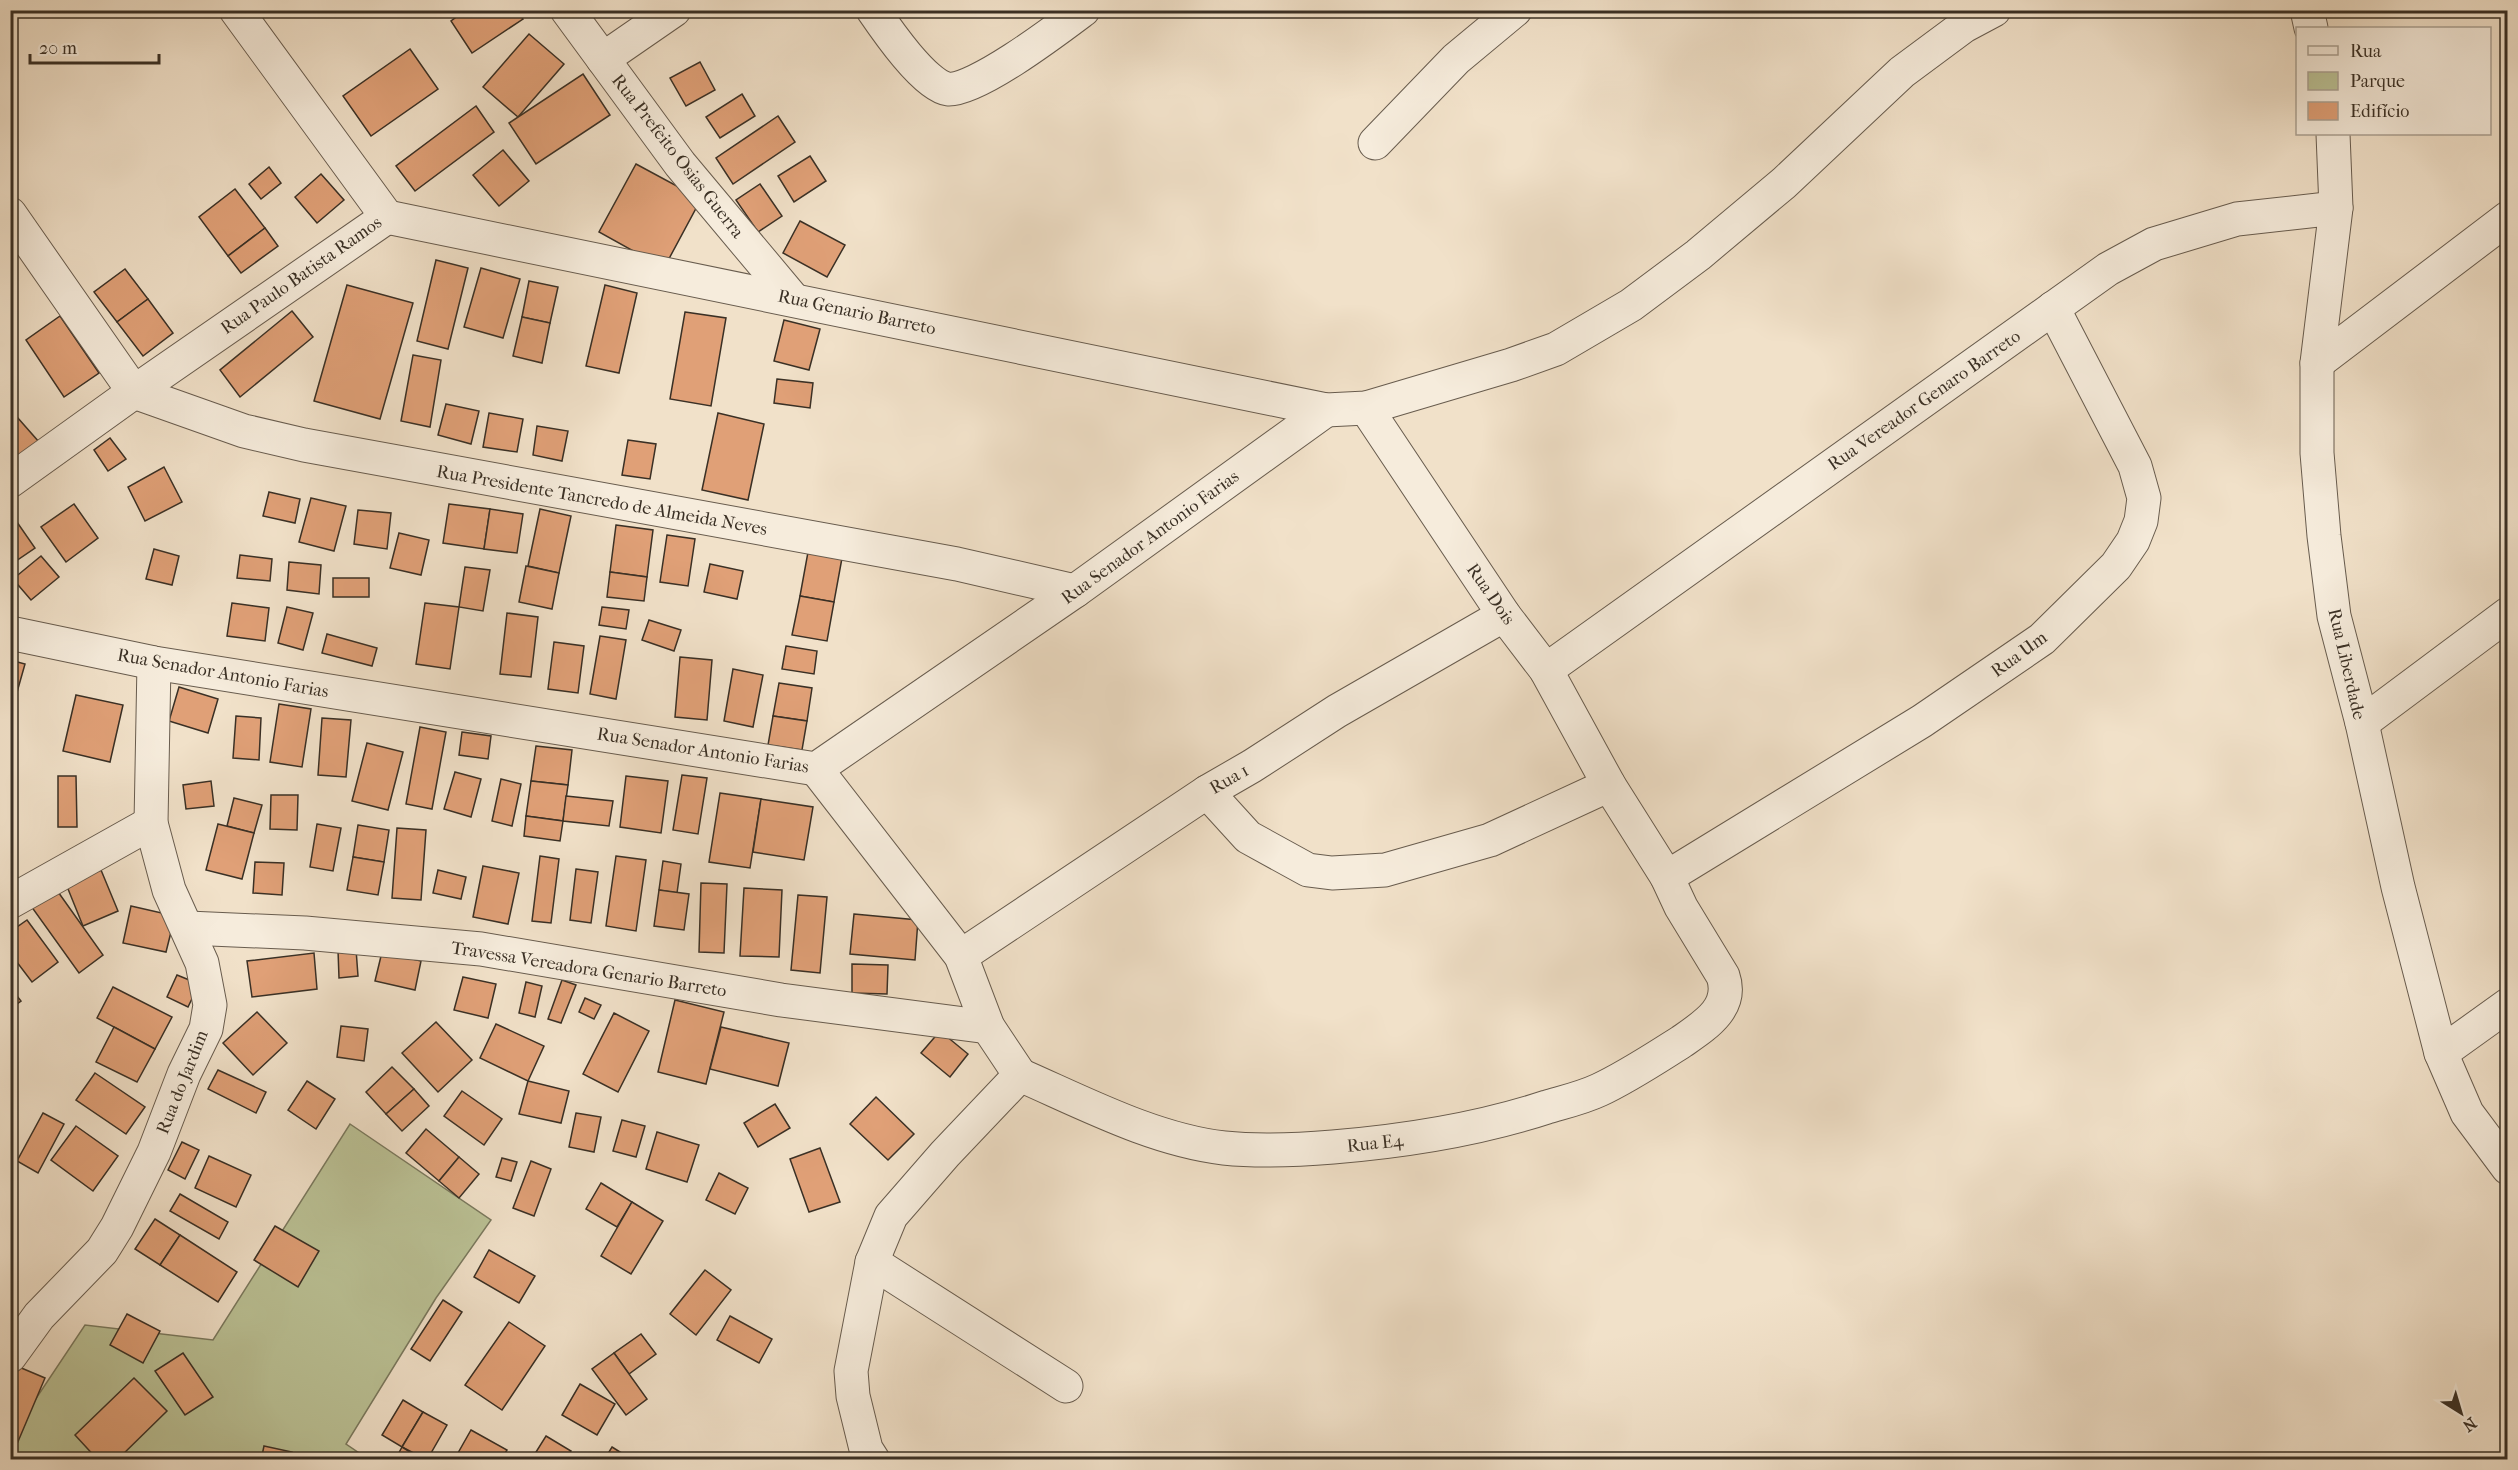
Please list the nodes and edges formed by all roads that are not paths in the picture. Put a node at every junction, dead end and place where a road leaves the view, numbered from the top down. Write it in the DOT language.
graph roads {
  1 [pos="236,10"];
  2 [pos="567,10"];
  3 [pos="674,10"];
  4 [pos="873,10"];
  5 [pos="1083,10"];
  6 [pos="1515,10"];
  7 [pos="1994,10"];
  8 [pos="2307,10"];
  9 [pos="2311,27"];
  10 [pos="603,59"];
  11 [pos="2333,135"];
  12 [pos="1375,144"];
  13 [pos="2336,208"];
  14 [pos="10,214"];
  15 [pos="387,217"];
  16 [pos="2508,218"];
  17 [pos="793,299"];
  18 [pos="2053,308"];
  19 [pos="2317,363"];
  20 [pos="134,392"];
  21 [pos="1366,408"];
  22 [pos="1326,410"];
  23 [pos="10,481"];
  24 [pos="1075,591"];
  25 [pos="2508,614"];
  26 [pos="1504,615"];
  27 [pos="10,633"];
  28 [pos="154,663"];
  29 [pos="1546,670"];
  30 [pos="2362,723"];
  31 [pos="816,769"];
  32 [pos="1609,785"];
  33 [pos="1207,792"];
  34 [pos="150,823"];
  35 [pos="1667,878"];
  36 [pos="10,902"];
  37 [pos="188,928"];
  38 [pos="961,956"];
  39 [pos="2508,1005"];
  40 [pos="1714,1015"];
  41 [pos="988,1027"];
  42 [pos="2441,1053"];
  43 [pos="1020,1075"];
  44 [pos="2508,1168"];
  45 [pos="872,1262"];
  46 [pos="10,1356"];
  47 [pos="1066,1386"];
  48 [pos="873,1460"];
  1 -- 15 [label="street, Rua Paulo Batista Ramos"];
  2 -- 10 [label="street, Rua Prefeito Osias Guerra"];
  3 -- 10 [label="street"];
  4 -- 5 [label="street"];
  6 -- 12 [label="street"];
  7 -- 21 [label="street"];
  8 -- 9 [label="street"];
  10 -- 17 [label="street, Rua Prefeito Osias Guerra"];
  11 -- 13 [label="street, Rua Liberdade"];
  13 -- 18 [label="street, Rua Vereador Genaro Barreto"];
  13 -- 19 [label="street, Rua Liberdade"];
  14 -- 20 [label="street"];
  15 -- 17 [label="street, Rua Genario Barreto"];
  15 -- 20 [label="street, Rua Paulo Batista Ramos"];
  16 -- 19 [label="street"];
  17 -- 22 [label="street, Rua Genario Barreto"];
  18 -- 29 [label="street, Rua Vereador Genaro Barreto"];
  18 -- 35 [label="street, Rua Um"];
  19 -- 30 [label="street, Rua Liberdade"];
  20 -- 23 [label="street, Rua Paulo Batista Ramos"];
  20 -- 24 [label="street, Rua Presidente Tancredo de Almeida Neves"];
  21 -- 22 [label="street"];
  21 -- 26 [label="street, Rua Dois"];
  22 -- 24 [label="street, Rua Senador Antonio Farias"];
  24 -- 31 [label="street, Rua Senador Antonio Farias"];
  25 -- 30 [label="street"];
  26 -- 29 [label="street, Rua Dois"];
  26 -- 33 [label="street, Rua 1"];
  27 -- 28 [label="street, Rua Senador Antonio Farias"];
  28 -- 31 [label="street, Rua Senador Antonio Farias"];
  28 -- 34 [label="street, Rua do Jardim"];
  29 -- 32 [label="street, Rua Dois"];
  30 -- 42 [label="street, Rua Liberdade"];
  31 -- 38 [label="street"];
  32 -- 33 [label="street"];
  32 -- 35 [label="street, Rua Dois"];
  33 -- 38 [label="street, Rua 1"];
  34 -- 36 [label="street"];
  34 -- 37 [label="street, Rua do Jardim"];
  35 -- 40 [label="street, Rua Dois"];
  37 -- 41 [label="street, Travessa Vereadora Genario Barreto"];
  37 -- 46 [label="street, Rua do Jardim"];
  38 -- 41 [label="street"];
  39 -- 42 [label="street"];
  40 -- 43 [label="street, Rua E4"];
  41 -- 43 [label="street"];
  42 -- 44 [label="street, Rua Liberdade"];
  43 -- 45 [label="street"];
  45 -- 47 [label="street"];
  45 -- 48 [label="street"];
}
